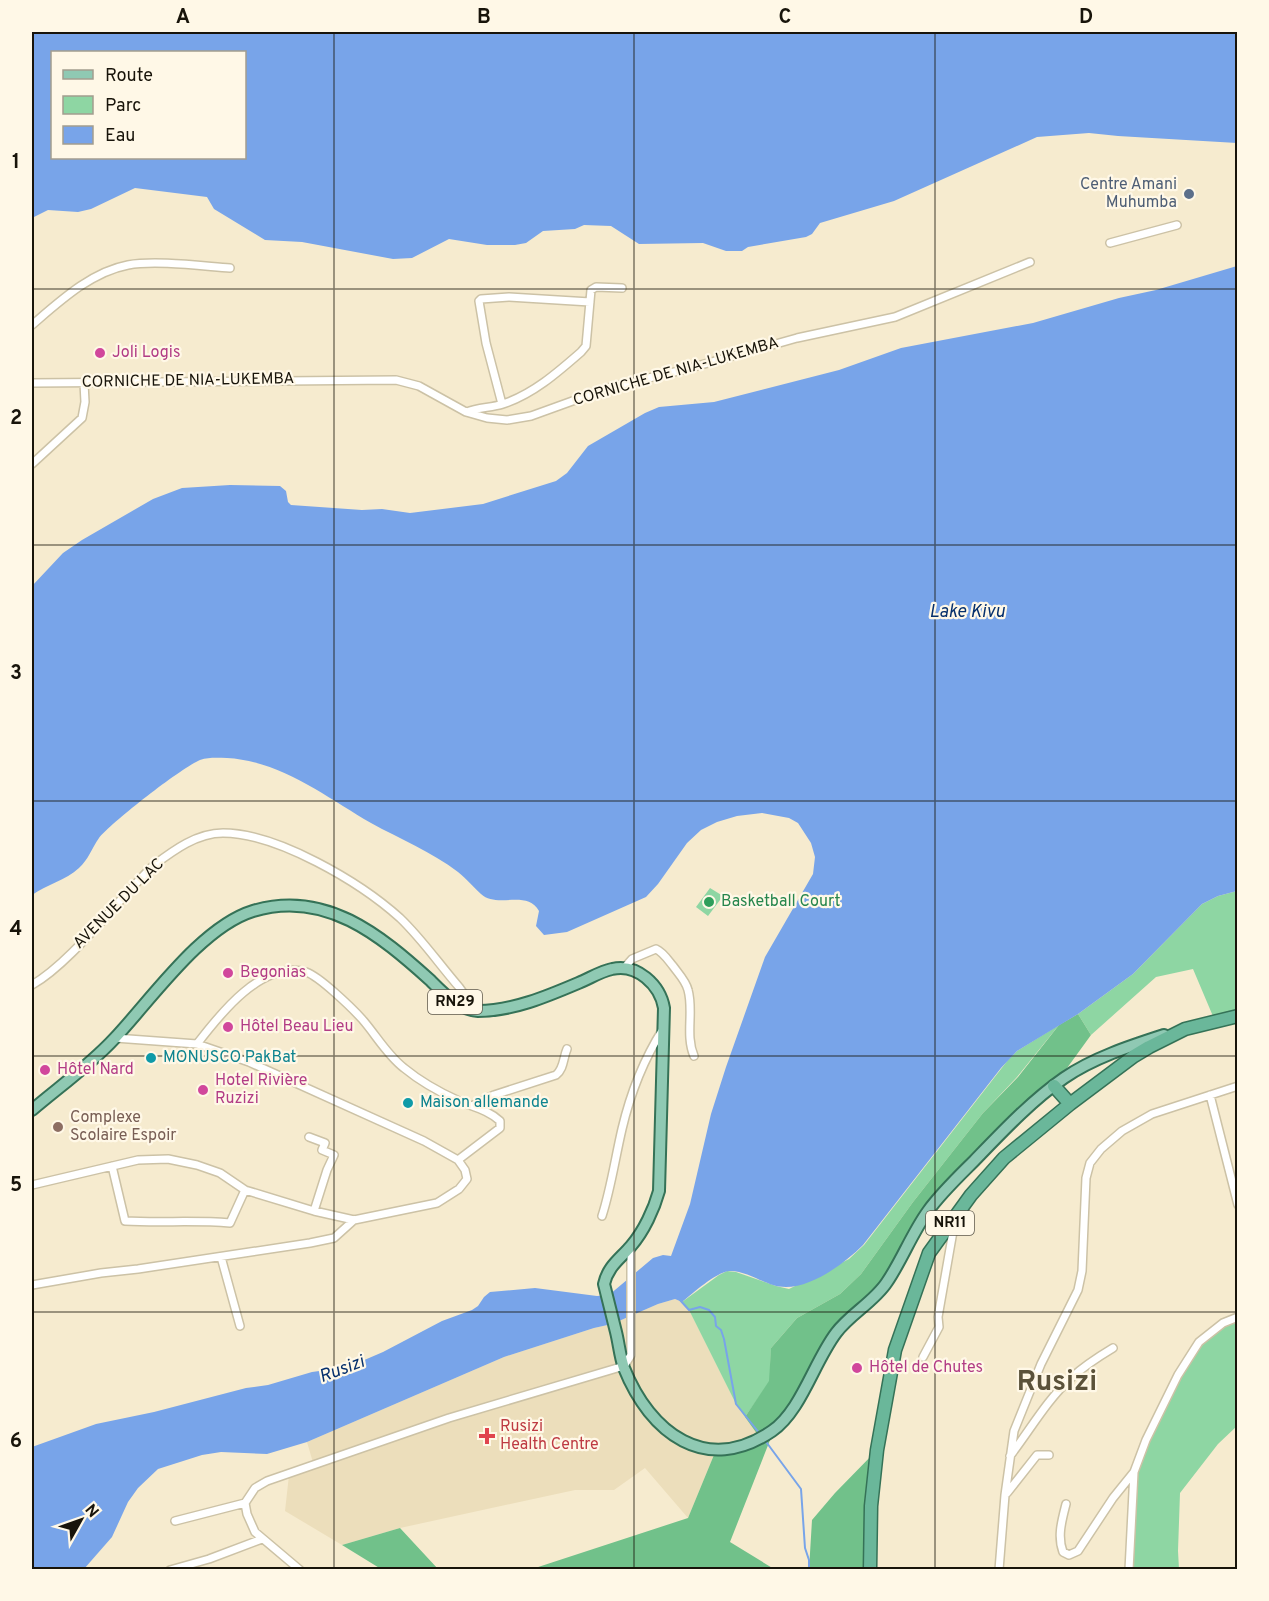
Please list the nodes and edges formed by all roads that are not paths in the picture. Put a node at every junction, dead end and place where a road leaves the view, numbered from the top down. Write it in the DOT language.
graph roads {
  1 [pos="1177,225"];
  2 [pos="1110,243"];
  3 [pos="1030,262"];
  4 [pos="230,268"];
  5 [pos="622,288"];
  6 [pos="590,302"];
  7 [pos="32,325"];
  8 [pos="84,382"];
  9 [pos="32,383"];
  10 [pos="502,404"];
  11 [pos="466,412"];
  12 [pos="32,464"];
  13 [pos="624,968"];
  14 [pos="32,985"];
  15 [pos="468,1010"];
  16 [pos="1238,1016"];
  17 [pos="664,1027"];
  18 [pos="1185,1029"];
  19 [pos="116,1038"];
  20 [pos="197,1044"];
  21 [pos="567,1049"];
  22 [pos="694,1056"];
  23 [pos="1054,1086"];
  24 [pos="1238,1086"];
  25 [pos="1210,1095"];
  26 [pos="1070,1104"];
  27 [pos="474,1106"];
  28 [pos="32,1110"];
  29 [pos="309,1137"];
  30 [pos="458,1160"];
  31 [pos="112,1166"];
  32 [pos="32,1185"];
  33 [pos="245,1190"];
  34 [pos="1238,1205"];
  35 [pos="314,1211"];
  36 [pos="956,1214"];
  37 [pos="602,1216"];
  38 [pos="354,1220"];
  39 [pos="631,1245"];
  40 [pos="221,1257"];
  41 [pos="32,1285"];
  42 [pos="1238,1317"];
  43 [pos="240,1326"];
  44 [pos="1113,1348"];
  45 [pos="923,1357"];
  46 [pos="624,1366"];
  47 [pos="1049,1455"];
  48 [pos="1009,1457"];
  49 [pos="1134,1472"];
  50 [pos="1005,1495"];
  51 [pos="245,1503"];
  52 [pos="1066,1504"];
  53 [pos="175,1521"];
  54 [pos="262,1539"];
  55 [pos="170,1569"];
  56 [pos="300,1569"];
  57 [pos="870,1569"];
  58 [pos="999,1569"];
  59 [pos="1129,1569"];
  1 -- 2 [label="street"];
  3 -- 11 [label="street, CORNICHE DE NIA-LUKEMBA"];
  4 -- 7 [label="street"];
  5 -- 6 [label="street"];
  6 -- 10 [label="street"];
  6 -- 10 [label="street"];
  8 -- 9 [label="street, CORNICHE DE NIA-LUKEMBA"];
  8 -- 11 [label="street, CORNICHE DE NIA-LUKEMBA"];
  8 -- 12 [label="street"];
  10 -- 11 [label="street"];
  13 -- 15 [label="main road, RN29"];
  13 -- 17 [label="main road"];
  13 -- 22 [label="street"];
  14 -- 15 [label="street, AVENUE DU LAC"];
  15 -- 19 [label="main road, RN29"];
  16 -- 18 [label="highway, NR11"];
  17 -- 37 [label="street"];
  17 -- 39 [label="main road"];
  18 -- 23 [label="main road"];
  18 -- 26 [label="highway, NR11"];
  19 -- 20 [label="street"];
  19 -- 28 [label="main road, RN29"];
  20 -- 27 [label="street"];
  20 -- 30 [label="street"];
  21 -- 27 [label="street"];
  23 -- 26 [label="highway"];
  23 -- 46 [label="main road"];
  24 -- 25 [label="street"];
  25 -- 34 [label="street"];
  25 -- 48 [label="street"];
  26 -- 36 [label="highway, NR11"];
  27 -- 30 [label="street"];
  29 -- 35 [label="street"];
  30 -- 38 [label="street"];
  31 -- 32 [label="street"];
  31 -- 33 [label="street"];
  31 -- 33 [label="street"];
  33 -- 35 [label="street"];
  35 -- 38 [label="street"];
  36 -- 45 [label="street"];
  36 -- 57 [label="highway, NR11"];
  38 -- 40 [label="street"];
  39 -- 46 [label="street"];
  39 -- 46 [label="main road"];
  40 -- 41 [label="street"];
  40 -- 43 [label="street"];
  42 -- 49 [label="street"];
  44 -- 48 [label="street"];
  46 -- 51 [label="street"];
  47 -- 50 [label="street"];
  48 -- 50 [label="street"];
  49 -- 52 [label="street"];
  49 -- 59 [label="street"];
  50 -- 58 [label="street"];
  51 -- 53 [label="street"];
  51 -- 54 [label="street"];
  54 -- 55 [label="street"];
  54 -- 56 [label="street"];
}
